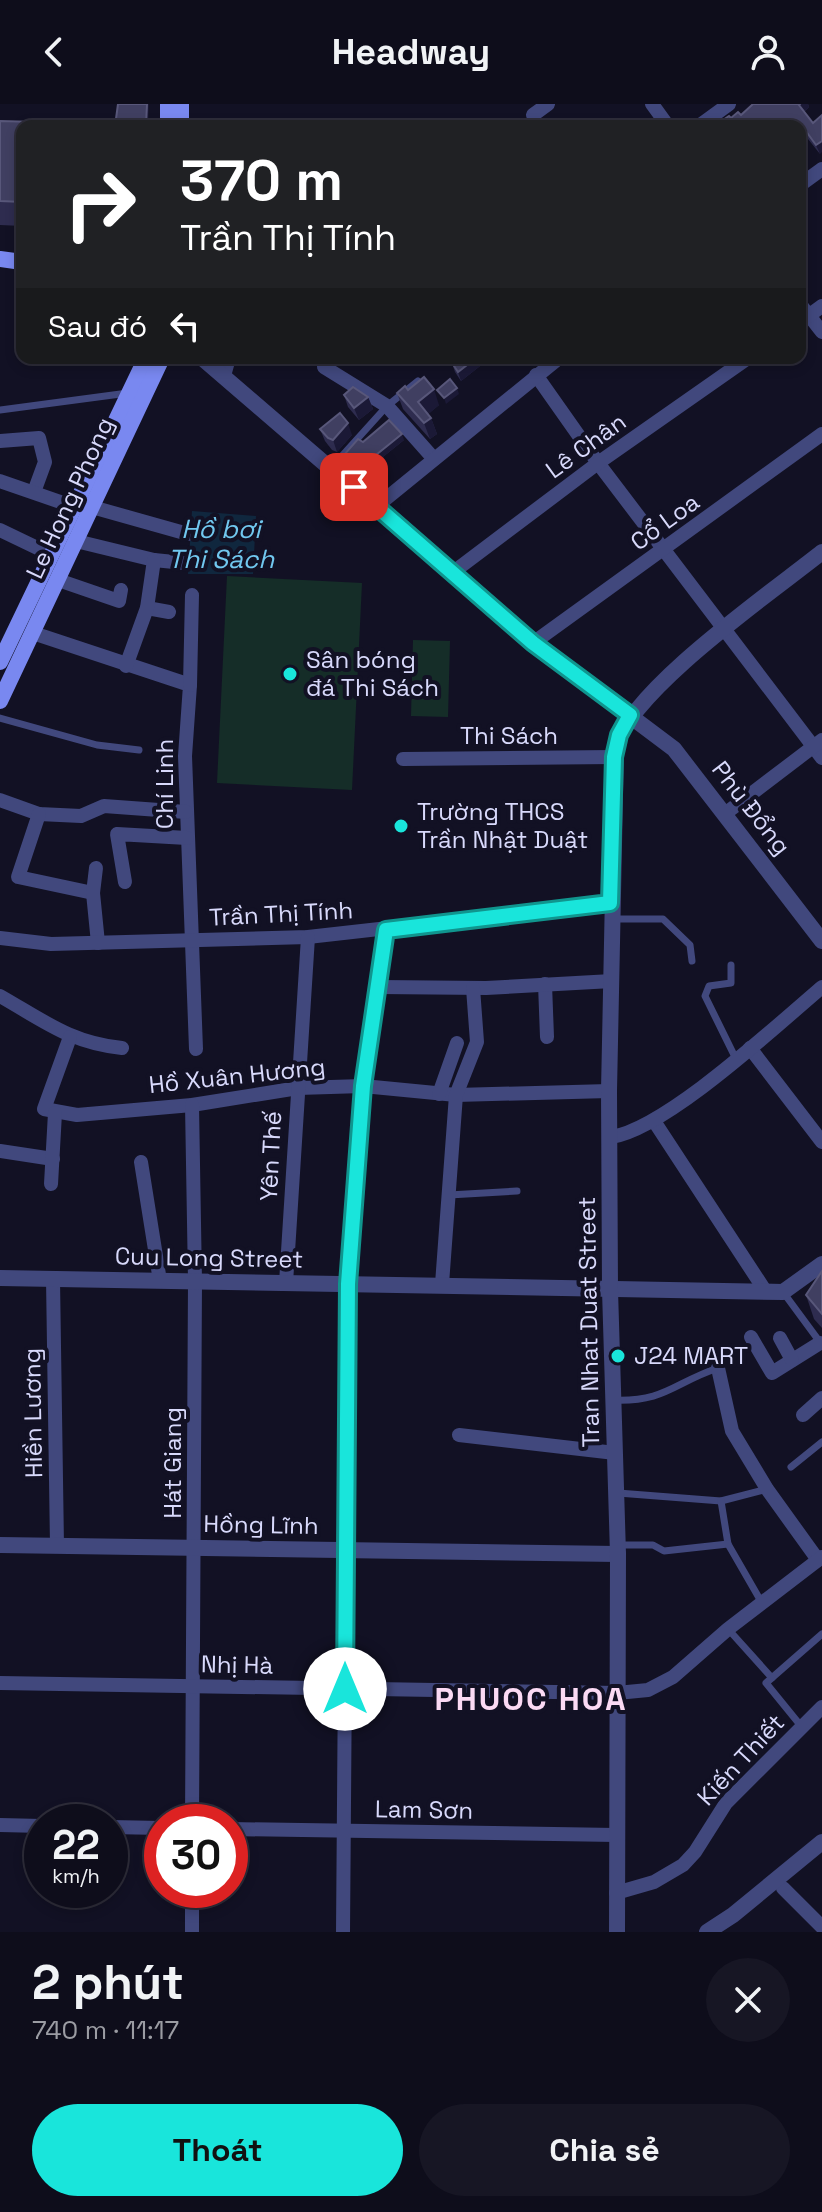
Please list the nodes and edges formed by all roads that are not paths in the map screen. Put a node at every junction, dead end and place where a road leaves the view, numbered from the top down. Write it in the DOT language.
graph roads {
  1 [pos="548,104"];
  2 [pos="729,104"];
  3 [pos="533,115"];
  4 [pos="707,120"];
  5 [pos="806,317"];
  6 [pos="822,332"];
  7 [pos="143,364"];
  8 [pos="159,364"];
  9 [pos="209,364"];
  10 [pos="227,364"];
  11 [pos="551,364"];
  12 [pos="739,364"];
  13 [pos="324,367"];
  14 [pos="536,375"];
  15 [pos="224,376"];
  16 [pos="418,381"];
  17 [pos="131,393"];
  18 [pos="387,406"];
  19 [pos="0,410"];
  20 [pos="822,434"];
  21 [pos="0,441"];
  22 [pos="434,459"];
  23 [pos="598,463"];
  24 [pos="331,468"];
  25 [pos="0,481"];
  26 [pos="34,492"];
  27 [pos="377,506"];
  28 [pos="84,507"];
  29 [pos="0,530"];
  30 [pos="188,534"];
  31 [pos="76,541"];
  32 [pos="664,551"];
  33 [pos="822,552"];
  34 [pos="52,555"];
  35 [pos="154,560"];
  36 [pos="184,563"];
  37 [pos="452,573"];
  38 [pos="58,580"];
  39 [pos="121,590"];
  40 [pos="192,595"];
  41 [pos="147,608"];
  42 [pos="169,612"];
  43 [pos="723,631"];
  44 [pos="33,633"];
  45 [pos="533,643"];
  46 [pos="0,662"];
  47 [pos="126,666"];
  48 [pos="190,685"];
  49 [pos="0,701"];
  50 [pos="630,715"];
  51 [pos="0,718"];
  52 [pos="819,748"];
  53 [pos="139,750"];
  54 [pos="614,757"];
  55 [pos="403,759"];
  56 [pos="0,800"];
  57 [pos="186,812"];
  58 [pos="726,813"];
  59 [pos="39,814"];
  60 [pos="187,838"];
  61 [pos="96,868"];
  62 [pos="125,882"];
  63 [pos="93,893"];
  64 [pos="611,911"];
  65 [pos="386,930"];
  66 [pos="308,937"];
  67 [pos="0,938"];
  68 [pos="190,940"];
  69 [pos="822,941"];
  70 [pos="98,943"];
  71 [pos="692,961"];
  72 [pos="731,965"];
  73 [pos="612,981"];
  74 [pos="545,984"];
  75 [pos="378,987"];
  76 [pos="822,987"];
  77 [pos="473,988"];
  78 [pos="0,996"];
  79 [pos="70,1037"];
  80 [pos="547,1037"];
  81 [pos="457,1043"];
  82 [pos="122,1048"];
  83 [pos="750,1048"];
  84 [pos="196,1049"];
  85 [pos="736,1059"];
  86 [pos="363,1086"];
  87 [pos="298,1088"];
  88 [pos="609,1091"];
  89 [pos="439,1094"];
  90 [pos="456,1095"];
  91 [pos="192,1105"];
  92 [pos="55,1113"];
  93 [pos="654,1121"];
  94 [pos="611,1137"];
  95 [pos="822,1142"];
  96 [pos="0,1151"];
  97 [pos="53,1159"];
  98 [pos="141,1162"];
  99 [pos="51,1184"];
  100 [pos="517,1191"];
  101 [pos="446,1196"];
  102 [pos="822,1264"];
  103 [pos="0,1278"];
  104 [pos="53,1279"];
  105 [pos="160,1281"];
  106 [pos="195,1281"];
  107 [pos="286,1283"];
  108 [pos="348,1284"];
  109 [pos="442,1284"];
  110 [pos="610,1290"];
  111 [pos="774,1292"];
  112 [pos="751,1337"];
  113 [pos="780,1338"];
  114 [pos="821,1344"];
  115 [pos="792,1360"];
  116 [pos="718,1368"];
  117 [pos="822,1398"];
  118 [pos="613,1400"];
  119 [pos="803,1415"];
  120 [pos="459,1435"];
  121 [pos="822,1442"];
  122 [pos="615,1453"];
  123 [pos="791,1467"];
  124 [pos="767,1489"];
  125 [pos="616,1493"];
  126 [pos="721,1501"];
  127 [pos="728,1544"];
  128 [pos="0,1545"];
  129 [pos="57,1546"];
  130 [pos="195,1548"];
  131 [pos="346,1550"];
  132 [pos="618,1550"];
  133 [pos="821,1560"];
  134 [pos="762,1603"];
  135 [pos="728,1629"];
  136 [pos="822,1634"];
  137 [pos="772,1678"];
  138 [pos="0,1683"];
  139 [pos="194,1687"];
  140 [pos="345,1689"];
  141 [pos="617,1693"];
  142 [pos="822,1707"];
  143 [pos="802,1726"];
  144 [pos="192,1804"];
  145 [pos="0,1825"];
  146 [pos="24,1826"];
  147 [pos="248,1829"];
  148 [pos="344,1830"];
  149 [pos="616,1835"];
  150 [pos="822,1842"];
  151 [pos="822,1855"];
  152 [pos="779,1884"];
  153 [pos="616,1893"];
  154 [pos="192,1908"];
  155 [pos="822,1927"];
  156 [pos="192,1932"];
  157 [pos="343,1932"];
  158 [pos="617,1932"];
  159 [pos="707,1932"];
  160 [pos="726,1932"];
  1 -- 3 [label="street"];
  2 -- 4 [label="street"];
  5 -- 6 [label="street"];
  7 -- 17 [label="main road, Le Hong Phong"];
  8 -- 28 [label="main road, Le Hong Phong"];
  9 -- 15 [label="street, Phù Đổng"];
  10 -- 15 [label="street"];
  11 -- 14 [label="street"];
  12 -- 23 [label="street, Lê Chân"];
  13 -- 18 [label="street"];
  14 -- 22 [label="street"];
  14 -- 23 [label="street"];
  15 -- 24 [label="street, Phù Đổng"];
  16 -- 18 [label="lane"];
  17 -- 19 [label="lane"];
  17 -- 28 [label="main road, Le Hong Phong"];
  18 -- 22 [label="street"];
  18 -- 24 [label="lane"];
  20 -- 32 [label="street, Cổ Loa"];
  21 -- 26 [label="street"];
  22 -- 27 [label="street"];
  23 -- 32 [label="street"];
  23 -- 37 [label="street, Lê Chân"];
  24 -- 27 [label="street, Phù Đổng"];
  25 -- 26 [label="street"];
  26 -- 28 [label="street"];
  27 -- 37 [label="street, Phù Đổng"];
  28 -- 30 [label="street"];
  28 -- 31 [label="main road, Le Hong Phong"];
  28 -- 34 [label="main road, Le Hong Phong"];
  29 -- 34 [label="street"];
  31 -- 35 [label="street"];
  31 -- 38 [label="main road, Le Hong Phong"];
  32 -- 43 [label="street"];
  32 -- 45 [label="street, Cổ Loa"];
  33 -- 43 [label="street"];
  34 -- 46 [label="main road, Le Hong Phong"];
  35 -- 36 [label="street"];
  35 -- 41 [label="street"];
  37 -- 45 [label="street, Phù Đổng"];
  38 -- 39 [label="street"];
  38 -- 44 [label="main road, Le Hong Phong"];
  40 -- 48 [label="street, Chí Linh"];
  41 -- 42 [label="street"];
  41 -- 47 [label="street"];
  43 -- 50 [label="street"];
  43 -- 52 [label="street"];
  44 -- 47 [label="street"];
  44 -- 49 [label="main road, Le Hong Phong"];
  45 -- 50 [label="street, Phù Đổng"];
  47 -- 48 [label="street"];
  48 -- 57 [label="street, Chí Linh"];
  50 -- 54 [label="street, Tran Nhat Duat Street"];
  50 -- 58 [label="street, Phù Đổng"];
  51 -- 53 [label="lane"];
  52 -- 58 [label="street"];
  54 -- 55 [label="street, Thi Sách"];
  54 -- 64 [label="street, Tran Nhat Duat Street"];
  56 -- 59 [label="street"];
  57 -- 59 [label="street"];
  57 -- 60 [label="street, Chí Linh"];
  58 -- 69 [label="street, Phù Đổng"];
  59 -- 63 [label="street"];
  60 -- 62 [label="street"];
  60 -- 68 [label="street, Chí Linh"];
  61 -- 63 [label="street"];
  63 -- 70 [label="street"];
  64 -- 65 [label="street, Trần Thị Tính"];
  64 -- 71 [label="lane"];
  64 -- 73 [label="street, Tran Nhat Duat Street"];
  65 -- 66 [label="street, Trần Thị Tính"];
  65 -- 75 [label="street"];
  66 -- 68 [label="street, Trần Thị Tính"];
  66 -- 87 [label="street, Yên Thế"];
  67 -- 70 [label="street, Trần Thị Tính"];
  68 -- 70 [label="street, Trần Thị Tính"];
  68 -- 84 [label="street, Chí Linh"];
  72 -- 85 [label="lane"];
  73 -- 74 [label="street"];
  73 -- 88 [label="street, Tran Nhat Duat Street"];
  74 -- 77 [label="street"];
  74 -- 80 [label="street"];
  75 -- 77 [label="street"];
  75 -- 86 [label="street"];
  76 -- 83 [label="street"];
  77 -- 90 [label="street"];
  78 -- 79 [label="street, Hồ Xuân Hương"];
  79 -- 82 [label="street, Hồ Xuân Hương"];
  79 -- 92 [label="street"];
  81 -- 89 [label="street"];
  83 -- 85 [label="street"];
  83 -- 95 [label="street"];
  85 -- 93 [label="street"];
  86 -- 87 [label="street, Hồ Xuân Hương"];
  86 -- 89 [label="street, Hồ Xuân Hương"];
  86 -- 108 [label="street"];
  87 -- 91 [label="street, Hồ Xuân Hương"];
  87 -- 107 [label="street, Yên Thế"];
  88 -- 90 [label="street, Hồ Xuân Hương"];
  88 -- 94 [label="street, Tran Nhat Duat Street"];
  89 -- 90 [label="street, Hồ Xuân Hương"];
  90 -- 101 [label="street"];
  91 -- 92 [label="street, Hồ Xuân Hương"];
  91 -- 106 [label="street, Hát Giang"];
  92 -- 97 [label="street"];
  93 -- 94 [label="street"];
  93 -- 111 [label="street"];
  94 -- 110 [label="street, Tran Nhat Duat Street"];
  96 -- 97 [label="street"];
  97 -- 99 [label="street"];
  98 -- 105 [label="street"];
  100 -- 101 [label="lane"];
  101 -- 109 [label="street"];
  102 -- 111 [label="street"];
  103 -- 104 [label="street, Cuu Long Street"];
  104 -- 105 [label="street, Cuu Long Street"];
  104 -- 129 [label="street, Hiền Lương"];
  105 -- 106 [label="street, Cuu Long Street"];
  106 -- 107 [label="street, Cuu Long Street"];
  106 -- 130 [label="street, Hát Giang"];
  107 -- 108 [label="street, Cuu Long Street"];
  108 -- 109 [label="street, Cuu Long Street"];
  108 -- 131 [label="street"];
  109 -- 110 [label="street, Cuu Long Street"];
  110 -- 111 [label="street, Cuu Long Street"];
  110 -- 118 [label="street, Tran Nhat Duat Street"];
  111 -- 114 [label="lane"];
  112 -- 115 [label="street"];
  113 -- 115 [label="street"];
  114 -- 115 [label="street"];
  116 -- 118 [label="lane"];
  116 -- 124 [label="street"];
  117 -- 119 [label="street"];
  118 -- 122 [label="street, Tran Nhat Duat Street"];
  120 -- 122 [label="street"];
  121 -- 123 [label="lane"];
  122 -- 125 [label="street, Tran Nhat Duat Street"];
  124 -- 126 [label="lane"];
  124 -- 133 [label="street"];
  125 -- 126 [label="lane"];
  125 -- 132 [label="street, Tran Nhat Duat Street"];
  126 -- 127 [label="lane"];
  127 -- 132 [label="lane"];
  127 -- 134 [label="lane"];
  128 -- 129 [label="street, Hồng Lĩnh"];
  129 -- 130 [label="street, Hồng Lĩnh"];
  130 -- 131 [label="street, Hồng Lĩnh"];
  130 -- 139 [label="street, Hát Giang"];
  131 -- 132 [label="street, Hồng Lĩnh"];
  131 -- 140 [label="street"];
  132 -- 141 [label="street, Tran Nhat Duat Street"];
  133 -- 134 [label="street, Nhị Hà"];
  134 -- 135 [label="street, Nhị Hà"];
  135 -- 137 [label="lane"];
  135 -- 141 [label="street, Nhị Hà"];
  136 -- 137 [label="lane"];
  137 -- 143 [label="lane"];
  138 -- 139 [label="street, Nhị Hà"];
  139 -- 140 [label="street, Nhị Hà"];
  139 -- 144 [label="street, Hát Giang"];
  140 -- 141 [label="street, Nhị Hà"];
  140 -- 148 [label="street"];
  141 -- 149 [label="street, Tran Nhat Duat Street"];
  142 -- 143 [label="street, Kiến Thiết"];
  143 -- 153 [label="street, Kiến Thiết"];
  145 -- 146 [label="street"];
  147 -- 148 [label="street, Lam Sơn"];
  148 -- 149 [label="street, Lam Sơn"];
  148 -- 157 [label="street"];
  149 -- 153 [label="street, Tran Nhat Duat Street"];
  150 -- 152 [label="street"];
  151 -- 152 [label="street"];
  152 -- 155 [label="street"];
  152 -- 159 [label="street"];
  152 -- 160 [label="street"];
  153 -- 158 [label="street, Tran Nhat Duat Street"];
  154 -- 156 [label="street"];
}
